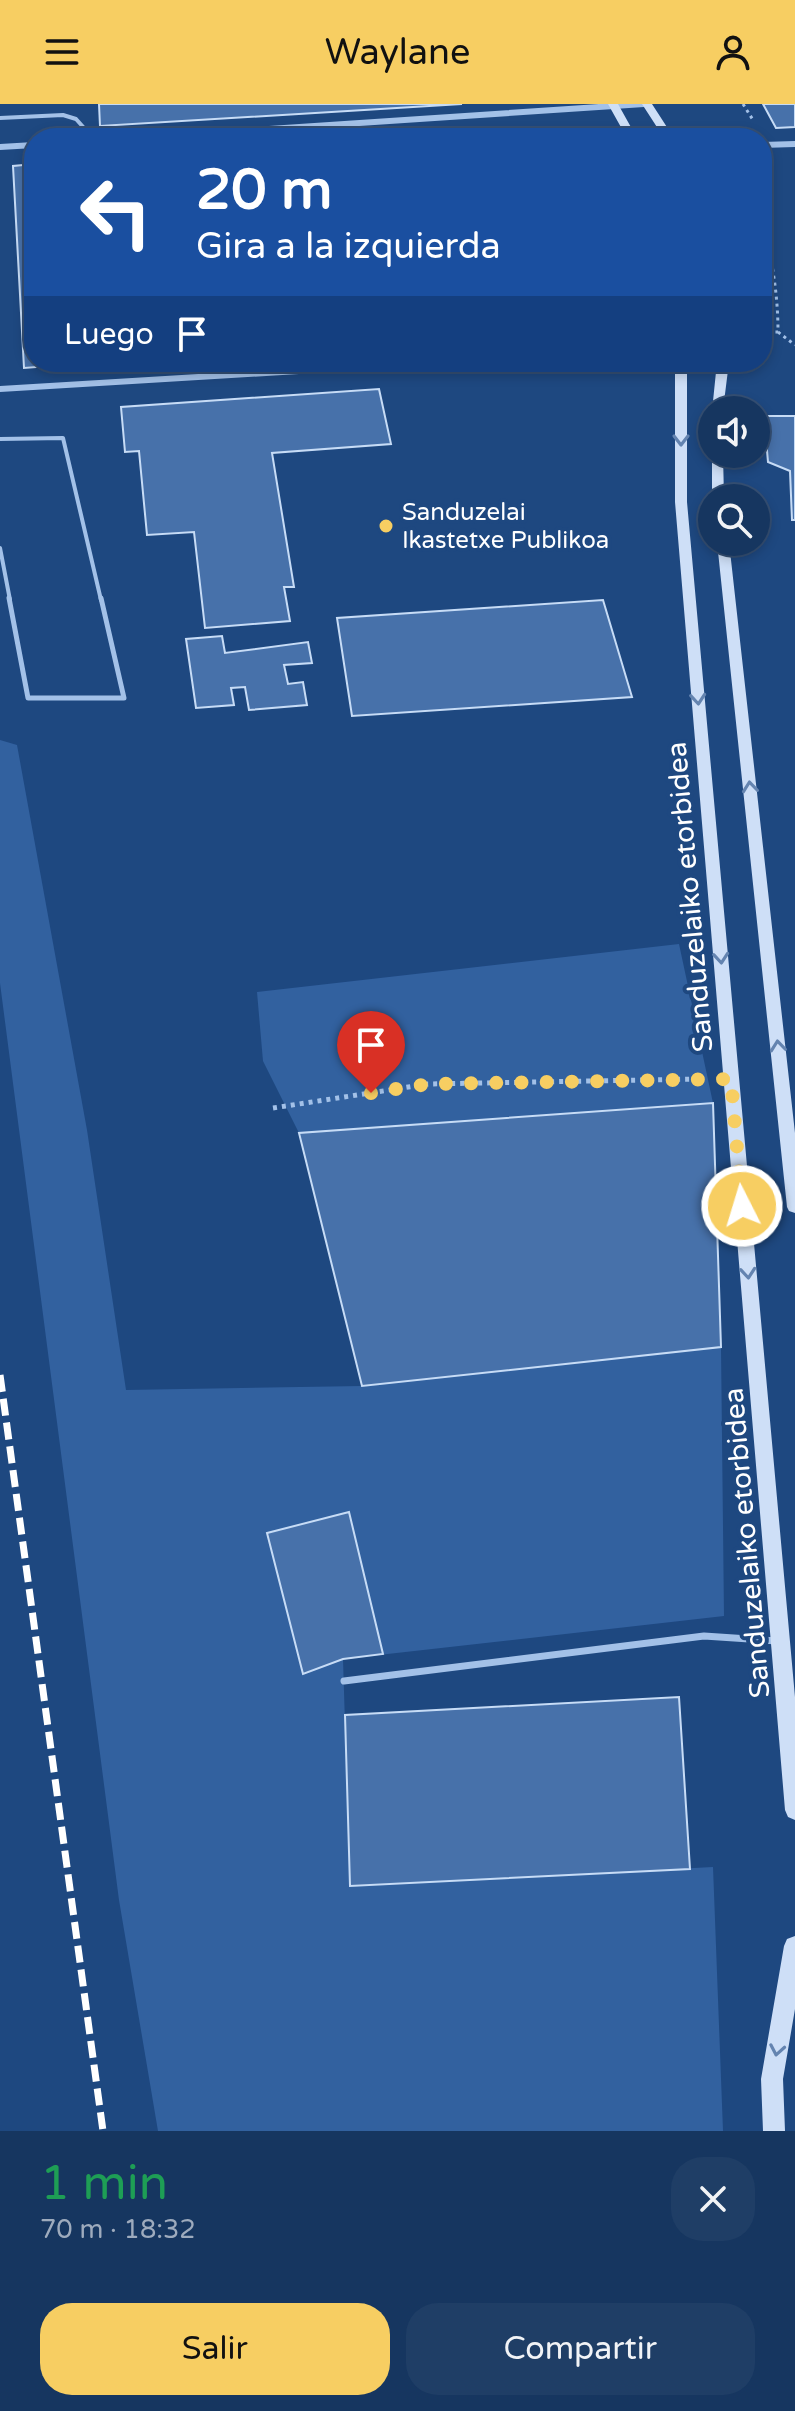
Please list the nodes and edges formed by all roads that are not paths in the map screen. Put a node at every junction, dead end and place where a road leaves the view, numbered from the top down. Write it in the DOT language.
graph roads {
  1 [pos="645,104"];
  2 [pos="613,105"];
  3 [pos="0,118"];
  4 [pos="84,128"];
  5 [pos="278,128"];
  6 [pos="626,128"];
  7 [pos="662,128"];
  8 [pos="772,145"];
  9 [pos="795,145"];
  10 [pos="24,146"];
  11 [pos="0,147"];
  12 [pos="281,372"];
  13 [pos="681,372"];
  14 [pos="722,372"];
  15 [pos="0,389"];
  16 [pos="719,396"];
  17 [pos="0,439"];
  18 [pos="0,548"];
  19 [pos="725,556"];
  20 [pos="795,1207"];
  21 [pos="781,1641"];
  22 [pos="344,1681"];
  23 [pos="795,1810"];
  24 [pos="795,1946"];
  25 [pos="774,2131"];
  1 -- 2 [label="street"];
  1 -- 7 [label="main road"];
  2 -- 5 [label="street"];
  2 -- 6 [label="main road"];
  3 -- 4 [label="lane"];
  8 -- 9 [label="street"];
  10 -- 11 [label="street"];
  12 -- 15 [label="street"];
  13 -- 21 [label="main road, Sanduzelaiko etorbidea, one-way"];
  14 -- 16 [label="main road"];
  17 -- 18 [label="lane"];
  20 -- 19 [label="main road, one-way"];
  21 -- 22 [label="lane"];
  21 -- 23 [label="main road, Sanduzelaiko etorbidea"];
  24 -- 25 [label="main road, one-way"];
}
